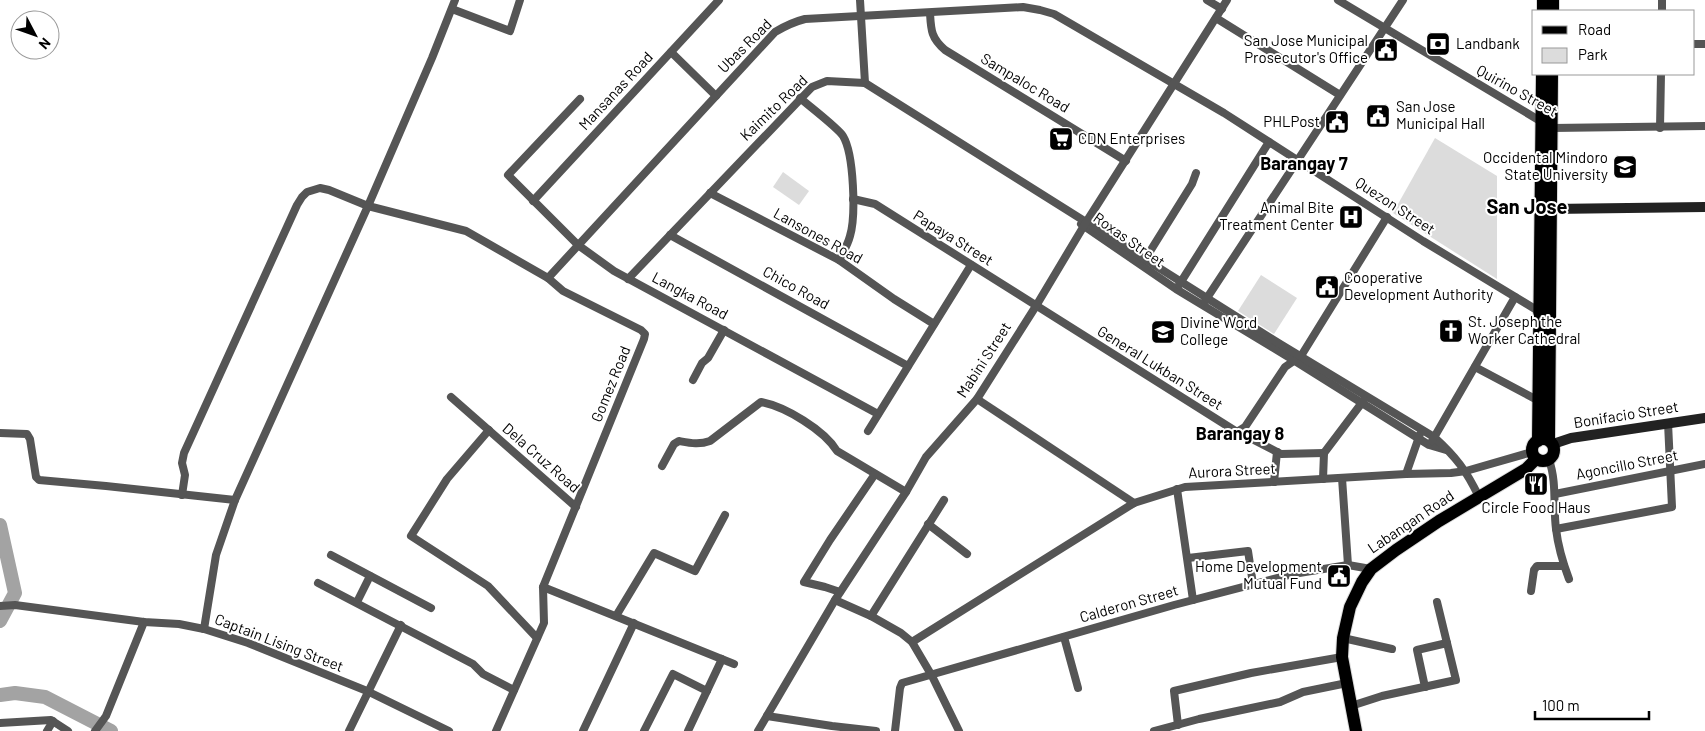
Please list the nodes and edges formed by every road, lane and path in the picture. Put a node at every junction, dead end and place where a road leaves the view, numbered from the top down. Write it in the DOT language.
graph roads {
  1 [pos="455,0"];
  2 [pos="520,0"];
  3 [pos="719,0"];
  4 [pos="860,0"];
  5 [pos="1207,0"];
  6 [pos="1227,0"];
  7 [pos="1338,0"];
  8 [pos="1403,0"];
  9 [pos="1023,4"];
  10 [pos="452,8"];
  11 [pos="1222,9"];
  12 [pos="930,12"];
  13 [pos="860,16"];
  14 [pos="1216,18"];
  15 [pos="1385,29"];
  16 [pos="671,52"];
  17 [pos="1542,75"];
  18 [pos="1552,75"];
  19 [pos="1661,75"];
  20 [pos="865,83"];
  21 [pos="1175,84"];
  22 [pos="1340,95"];
  23 [pos="716,96"];
  24 [pos="800,98"];
  25 [pos="580,99"];
  26 [pos="1547,126"];
  27 [pos="1705,126"];
  28 [pos="1660,128"];
  29 [pos="1269,142"];
  30 [pos="1299,160"];
  31 [pos="1126,161"];
  32 [pos="1196,172"];
  33 [pos="710,193"];
  34 [pos="853,199"];
  35 [pos="533,201"];
  36 [pos="368,206"];
  37 [pos="1546,207"];
  38 [pos="1705,207"];
  39 [pos="1387,217"];
  40 [pos="1085,224"];
  41 [pos="670,235"];
  42 [pos="578,245"];
  43 [pos="839,260"];
  44 [pos="1144,262"];
  45 [pos="970,265"];
  46 [pos="548,278"];
  47 [pos="628,278"];
  48 [pos="1181,281"];
  49 [pos="1176,289"];
  50 [pos="1515,297"];
  51 [pos="1207,298"];
  52 [pos="1202,305"];
  53 [pos="1036,306"];
  54 [pos="1545,315"];
  55 [pos="934,324"];
  56 [pos="724,330"];
  57 [pos="1298,359"];
  58 [pos="908,366"];
  59 [pos="1475,367"];
  60 [pos="693,380"];
  61 [pos="451,397"];
  62 [pos="977,399"];
  63 [pos="1364,400"];
  64 [pos="1539,401"];
  65 [pos="878,414"];
  66 [pos="1705,418"];
  67 [pos="1668,424"];
  68 [pos="489,430"];
  69 [pos="1421,430"];
  70 [pos="868,431"];
  71 [pos="1240,431"];
  72 [pos="0,433"];
  73 [pos="1434,437"];
  74 [pos="1418,438"];
  75 [pos="1430,445"];
  76 [pos="1543,449"];
  77 [pos="1450,451"];
  78 [pos="1277,452"];
  79 [pos="1324,453"];
  80 [pos="1705,464"];
  81 [pos="662,466"];
  82 [pos="1466,471"];
  83 [pos="1671,471"];
  84 [pos="875,474"];
  85 [pos="1406,474"];
  86 [pos="1342,478"];
  87 [pos="1322,479"];
  88 [pos="1274,482"];
  89 [pos="1178,489"];
  90 [pos="906,492"];
  91 [pos="1554,494"];
  92 [pos="182,495"];
  93 [pos="1479,497"];
  94 [pos="235,500"];
  95 [pos="944,500"];
  96 [pos="1134,503"];
  97 [pos="576,507"];
  98 [pos="725,515"];
  99 [pos="928,524"];
  100 [pos="1556,529"];
  101 [pos="967,554"];
  102 [pos="331,555"];
  103 [pos="1188,558"];
  104 [pos="1348,565"];
  105 [pos="1564,566"];
  106 [pos="1371,569"];
  107 [pos="370,576"];
  108 [pos="1568,579"];
  109 [pos="318,583"];
  110 [pos="1253,584"];
  111 [pos="543,587"];
  112 [pos="1531,591"];
  113 [pos="838,596"];
  114 [pos="1193,600"];
  115 [pos="357,602"];
  116 [pos="1437,602"];
  117 [pos="3,606"];
  118 [pos="432,608"];
  119 [pos="616,616"];
  120 [pos="871,616"];
  121 [pos="144,622"];
  122 [pos="634,623"];
  123 [pos="401,625"];
  124 [pos="204,629"];
  125 [pos="1064,637"];
  126 [pos="537,638"];
  127 [pos="1343,638"];
  128 [pos="912,642"];
  129 [pos="1447,643"];
  130 [pos="1392,649"];
  131 [pos="1342,657"];
  132 [pos="722,659"];
  133 [pos="734,664"];
  134 [pos="932,676"];
  135 [pos="1348,683"];
  136 [pos="1425,687"];
  137 [pos="1078,688"];
  138 [pos="514,690"];
  139 [pos="367,691"];
  140 [pos="707,691"];
  141 [pos="1351,706"];
  142 [pos="767,716"];
  143 [pos="53,721"];
  144 [pos="0,724"];
  145 [pos="1178,725"];
  146 [pos="97,728"];
  147 [pos="831,729"];
  148 [pos="47,731"];
  149 [pos="68,731"];
  150 [pos="348,731"];
  151 [pos="449,731"];
  152 [pos="496,731"];
  153 [pos="583,731"];
  154 [pos="644,731"];
  155 [pos="688,731"];
  156 [pos="758,731"];
  157 [pos="876,731"];
  158 [pos="895,731"];
  159 [pos="959,731"];
  160 [pos="1154,731"];
  161 [pos="1356,731"];
  1 -- 10 [label="street"];
  2 -- 10 [label="street"];
  3 -- 16 [label="street, Mansanas Road"];
  4 -- 13 [label="street"];
  5 -- 11 [label="street"];
  6 -- 11 [label="street, Mabini Street"];
  7 -- 15 [label="street, Quirino Street"];
  8 -- 15 [label="street"];
  9 -- 12 [label="street, Ubas Road"];
  9 -- 21 [label="street, Ubas Road"];
  10 -- 36 [label="street"];
  11 -- 14 [label="street, Mabini Street"];
  12 -- 13 [label="street, Ubas Road"];
  12 -- 31 [label="street, Sampaloc Road"];
  13 -- 20 [label="street"];
  13 -- 23 [label="street, Ubas Road"];
  14 -- 21 [label="street, Mabini Street"];
  14 -- 22 [label="street"];
  15 -- 22 [label="street"];
  15 -- 26 [label="street, Quirino Street"];
  16 -- 23 [label="street"];
  16 -- 35 [label="street, Mansanas Road"];
  17 -- 26 [label="main road"];
  18 -- 26 [label="main road"];
  19 -- 28 [label="street"];
  20 -- 24 [label="street, Kaimito Road"];
  20 -- 40 [label="street, Roxas Street"];
  21 -- 29 [label="street, Quezon Street"];
  21 -- 31 [label="street, Mabini Street"];
  22 -- 30 [label="street"];
  23 -- 42 [label="street, Ubas Road"];
  24 -- 33 [label="street, Kaimito Road"];
  24 -- 34 [label="street"];
  25 -- 35 [label="street, Langka Road"];
  26 -- 28 [label="street, Quirino Street"];
  26 -- 37 [label="main road"];
  27 -- 28 [label="street, Quirino Street"];
  29 -- 30 [label="street, Quezon Street"];
  29 -- 48 [label="street"];
  30 -- 39 [label="street, Quezon Street"];
  30 -- 51 [label="street"];
  31 -- 40 [label="street, Mabini Street"];
  32 -- 44 [label="street"];
  33 -- 41 [label="street, Kaimito Road"];
  33 -- 43 [label="street, Lansones Road"];
  34 -- 43 [label="street"];
  34 -- 45 [label="street, Papaya Street"];
  35 -- 42 [label="street, Langka Road"];
  36 -- 46 [label="street, Gomez Road"];
  36 -- 92 [label="street, Gomez Road"];
  36 -- 94 [label="street"];
  37 -- 38 [label="street"];
  37 -- 54 [label="main road"];
  39 -- 50 [label="street, Quezon Street"];
  39 -- 57 [label="street"];
  40 -- 44 [label="street, Roxas Street"];
  40 -- 53 [label="street, Mabini Street"];
  41 -- 47 [label="street, Kaimito Road"];
  41 -- 58 [label="street, Chico Road"];
  42 -- 46 [label="street, Ubas Road"];
  42 -- 47 [label="street, Langka Road"];
  43 -- 55 [label="street, Lansones Road"];
  44 -- 48 [label="street, Roxas Street"];
  44 -- 49 [label="street, Roxas Street"];
  45 -- 53 [label="street, Papaya Street"];
  45 -- 55 [label="street"];
  46 -- 97 [label="street, Gomez Road"];
  47 -- 56 [label="street, Langka Road"];
  48 -- 49 [label="street"];
  48 -- 51 [label="street, Roxas Street"];
  49 -- 52 [label="street, Roxas Street"];
  50 -- 54 [label="street, Quezon Street"];
  50 -- 59 [label="street"];
  51 -- 52 [label="street"];
  51 -- 57 [label="street, Roxas Street"];
  52 -- 57 [label="street, Roxas Street"];
  53 -- 62 [label="street, Mabini Street"];
  53 -- 71 [label="street, General Lukban Street"];
  54 -- 64 [label="main road"];
  54 -- 76 [label="main road"];
  55 -- 58 [label="street"];
  56 -- 60 [label="street"];
  56 -- 65 [label="street, Langka Road"];
  57 -- 63 [label="street, Roxas Street"];
  57 -- 71 [label="street"];
  58 -- 65 [label="street"];
  59 -- 64 [label="street"];
  59 -- 73 [label="street"];
  61 -- 68 [label="street, Dela Cruz Road"];
  62 -- 90 [label="street, Mabini Street"];
  62 -- 96 [label="street"];
  63 -- 69 [label="street, Roxas Street"];
  63 -- 74 [label="street, Roxas Street"];
  63 -- 79 [label="street"];
  64 -- 76 [label="main road"];
  65 -- 70 [label="street"];
  66 -- 67 [label="street, Bonifacio Street"];
  67 -- 76 [label="street, Bonifacio Street"];
  67 -- 83 [label="street"];
  68 -- 97 [label="street, Dela Cruz Road"];
  68 -- 126 [label="street, Dela Cruz Road"];
  69 -- 73 [label="street, Roxas Street"];
  69 -- 74 [label="street"];
  71 -- 78 [label="street, General Lukban Street"];
  72 -- 92 [label="street"];
  73 -- 75 [label="street"];
  73 -- 77 [label="street, Roxas Street"];
  74 -- 75 [label="street, Roxas Street"];
  74 -- 85 [label="street"];
  75 -- 77 [label="street, Roxas Street"];
  76 -- 82 [label="street, Aurora Street"];
  76 -- 91 [label="street"];
  76 -- 93 [label="main road, Labangan Road"];
  77 -- 82 [label="street, Roxas Street"];
  78 -- 79 [label="street"];
  78 -- 88 [label="street"];
  79 -- 87 [label="street"];
  80 -- 83 [label="street, Agoncillo Street"];
  81 -- 84 [label="street"];
  82 -- 85 [label="street, Aurora Street"];
  82 -- 93 [label="street, Roxas Street"];
  83 -- 91 [label="street, Agoncillo Street"];
  83 -- 100 [label="street"];
  84 -- 90 [label="street"];
  84 -- 113 [label="street"];
  85 -- 86 [label="street, Aurora Street"];
  86 -- 87 [label="street, Aurora Street"];
  86 -- 104 [label="street"];
  87 -- 88 [label="street, Aurora Street"];
  88 -- 89 [label="street, Aurora Street"];
  89 -- 96 [label="street, Aurora Street"];
  89 -- 103 [label="street"];
  90 -- 113 [label="street, Mabini Street"];
  91 -- 100 [label="street"];
  92 -- 94 [label="street"];
  93 -- 106 [label="main road, Labangan Road"];
  94 -- 124 [label="street"];
  95 -- 99 [label="street"];
  96 -- 128 [label="street, Aurora Street"];
  97 -- 111 [label="street, Gomez Road"];
  98 -- 119 [label="street"];
  99 -- 101 [label="street"];
  99 -- 120 [label="street"];
  100 -- 105 [label="street"];
  102 -- 107 [label="street"];
  103 -- 110 [label="street"];
  103 -- 114 [label="street"];
  104 -- 106 [label="street, Calderon Street"];
  104 -- 110 [label="street, Calderon Street"];
  105 -- 108 [label="street"];
  105 -- 112 [label="street"];
  106 -- 127 [label="main road, Labangan Road"];
  107 -- 115 [label="street"];
  107 -- 118 [label="street"];
  109 -- 115 [label="street"];
  110 -- 114 [label="street, Calderon Street"];
  111 -- 119 [label="street"];
  111 -- 126 [label="street, Gomez Road"];
  113 -- 120 [label="street"];
  113 -- 142 [label="street, Mabini Street"];
  114 -- 125 [label="street, Calderon Street"];
  115 -- 123 [label="street"];
  116 -- 129 [label="street"];
  117 -- 121 [label="street, Captain Lising Street"];
  119 -- 122 [label="street"];
  120 -- 128 [label="street"];
  121 -- 124 [label="street, Captain Lising Street"];
  121 -- 146 [label="street"];
  122 -- 132 [label="street"];
  122 -- 153 [label="street"];
  123 -- 138 [label="street"];
  123 -- 139 [label="street"];
  124 -- 139 [label="street, Captain Lising Street"];
  125 -- 134 [label="street, Calderon Street"];
  125 -- 137 [label="street"];
  126 -- 138 [label="street, Gomez Road"];
  127 -- 130 [label="street"];
  127 -- 131 [label="main road, Labangan Road"];
  128 -- 134 [label="street"];
  129 -- 136 [label="street"];
  129 -- 136 [label="street"];
  131 -- 135 [label="main road, Labangan Road"];
  131 -- 145 [label="street"];
  132 -- 133 [label="street"];
  132 -- 140 [label="street"];
  134 -- 158 [label="street, Calderon Street"];
  134 -- 159 [label="street"];
  135 -- 141 [label="main road, Labangan Road"];
  135 -- 145 [label="street"];
  136 -- 141 [label="street"];
  138 -- 152 [label="street, Gomez Road"];
  139 -- 150 [label="street"];
  139 -- 151 [label="street, Captain Lising Street"];
  140 -- 154 [label="street"];
  140 -- 155 [label="street"];
  141 -- 161 [label="main road, Labangan Road"];
  142 -- 147 [label="street"];
  142 -- 156 [label="street, Mabini Street"];
  143 -- 144 [label="street"];
  143 -- 148 [label="street"];
  143 -- 149 [label="street"];
  145 -- 160 [label="street"];
  147 -- 157 [label="street"];
}
